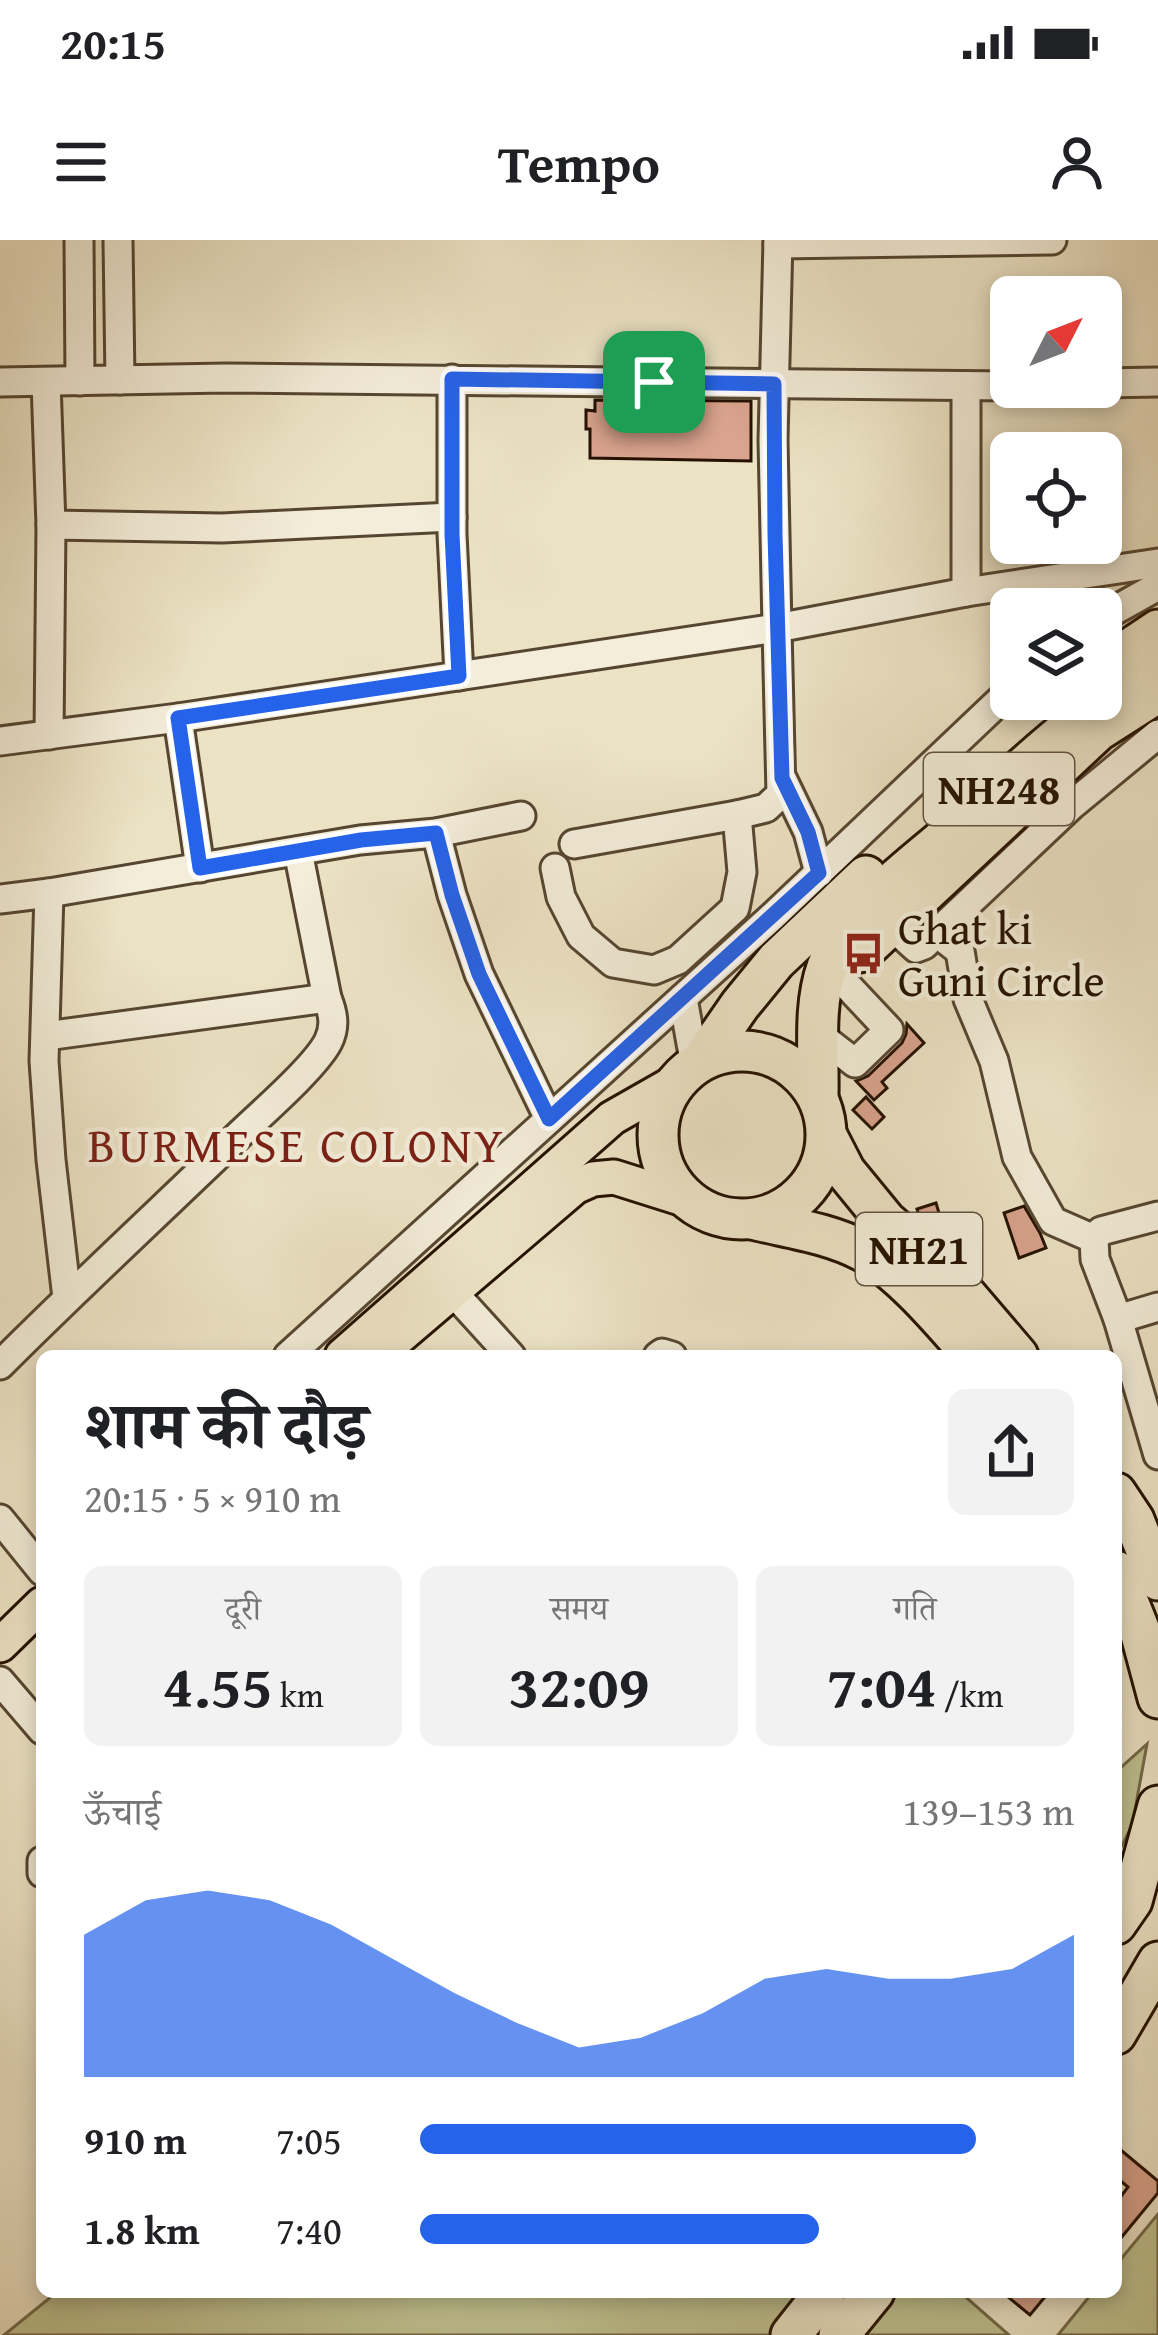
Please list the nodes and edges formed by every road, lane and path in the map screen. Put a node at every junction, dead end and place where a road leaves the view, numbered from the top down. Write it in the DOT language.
graph roads {
  1 [pos="80,240"];
  2 [pos="118,240"];
  3 [pos="1052,240"];
  4 [pos="778,242"];
  5 [pos="911,242"];
  6 [pos="452,379"];
  7 [pos="120,380"];
  8 [pos="80,381"];
  9 [pos="0,382"];
  10 [pos="46,382"];
  11 [pos="1158,382"];
  12 [pos="1122,383"];
  13 [pos="774,384"];
  14 [pos="990,386"];
  15 [pos="966,387"];
  16 [pos="452,517"];
  17 [pos="51,525"];
  18 [pos="1158,563"];
  19 [pos="1158,586"];
  20 [pos="966,592"];
  21 [pos="1122,606"];
  22 [pos="777,628"];
  23 [pos="1158,630"];
  24 [pos="1122,654"];
  25 [pos="1158,668"];
  26 [pos="459,676"];
  27 [pos="1158,696"];
  28 [pos="990,710"];
  29 [pos="178,718"];
  30 [pos="1040,720"];
  31 [pos="1158,734"];
  32 [pos="50,735"];
  33 [pos="0,741"];
  34 [pos="782,778"];
  35 [pos="737,815"];
  36 [pos="521,816"];
  37 [pos="436,833"];
  38 [pos="574,844"];
  39 [pos="298,851"];
  40 [pos="200,868"];
  41 [pos="556,868"];
  42 [pos="819,873"];
  43 [pos="49,893"];
  44 [pos="0,898"];
  45 [pos="893,927"];
  46 [pos="937,933"];
  47 [pos="829,962"];
  48 [pos="327,998"];
  49 [pos="683,998"];
  50 [pos="819,1035"];
  51 [pos="46,1036"];
  52 [pos="692,1069"];
  53 [pos="818,1094"];
  54 [pos="549,1119"];
  55 [pos="827,1136"];
  56 [pos="690,1201"];
  57 [pos="1158,1216"];
  58 [pos="752,1220"];
  59 [pos="1094,1239"];
  60 [pos="452,1291"];
  61 [pos="68,1298"];
  62 [pos="1158,1307"];
  63 [pos="1118,1319"];
  64 [pos="295,1350"];
  65 [pos="349,1350"];
  66 [pos="384,1350"];
  67 [pos="506,1350"];
  68 [pos="968,1350"];
  69 [pos="1013,1350"];
  70 [pos="0,1365"];
  71 [pos="1147,1387"];
  72 [pos="1158,1455"];
  73 [pos="1122,1502"];
  74 [pos="0,1519"];
  75 [pos="36,1563"];
  76 [pos="1158,1580"];
  77 [pos="1122,1586"];
  78 [pos="36,1610"];
  79 [pos="0,1645"];
  80 [pos="0,1681"];
  81 [pos="1158,1698"];
  82 [pos="36,1723"];
  83 [pos="1158,1806"];
  84 [pos="1122,1915"];
  85 [pos="1158,1962"];
  86 [pos="1122,2024"];
  87 [pos="820,2298"];
  88 [pos="869,2298"];
  89 [pos="791,2335"];
  90 [pos="838,2335"];
  1 -- 8 [label="street"];
  2 -- 7 [label="street"];
  3 -- 5 [label="street"];
  4 -- 5 [label="street"];
  4 -- 13 [label="street"];
  6 -- 7 [label="street"];
  6 -- 13 [label="street"];
  6 -- 16 [label="street"];
  7 -- 8 [label="street"];
  8 -- 10 [label="street"];
  9 -- 10 [label="street"];
  10 -- 17 [label="street"];
  11 -- 12 [label="street"];
  13 -- 15 [label="street"];
  13 -- 22 [label="street"];
  14 -- 15 [label="street"];
  15 -- 20 [label="street"];
  16 -- 17 [label="street"];
  16 -- 26 [label="street"];
  17 -- 32 [label="street"];
  18 -- 20 [label="street"];
  19 -- 21 [label="street"];
  20 -- 22 [label="street"];
  22 -- 26 [label="street"];
  22 -- 34 [label="street"];
  23 -- 24 [label="highway"];
  25 -- 47 [label="highway, NH248"];
  26 -- 29 [label="street"];
  27 -- 45 [label="main road"];
  28 -- 42 [label="street"];
  29 -- 32 [label="street"];
  29 -- 40 [label="street"];
  30 -- 52 [label="highway, NH248"];
  31 -- 46 [label="street"];
  32 -- 33 [label="street"];
  34 -- 35 [label="street"];
  34 -- 42 [label="street"];
  35 -- 38 [label="street"];
  35 -- 41 [label="street"];
  36 -- 37 [label="street"];
  37 -- 39 [label="street"];
  37 -- 54 [label="street"];
  39 -- 40 [label="street"];
  39 -- 48 [label="street"];
  40 -- 43 [label="street"];
  42 -- 49 [label="street"];
  43 -- 44 [label="street"];
  43 -- 51 [label="street"];
  45 -- 46 [label="street"];
  45 -- 47 [label="main road"];
  46 -- 59 [label="street"];
  47 -- 50 [label="highway, NH248"];
  47 -- 50 [label="street"];
  48 -- 51 [label="street"];
  48 -- 61 [label="street"];
  49 -- 52 [label="street"];
  49 -- 54 [label="street"];
  50 -- 53 [label="highway, NH248"];
  51 -- 61 [label="street"];
  52 -- 53 [label="highway"];
  52 -- 56 [label="highway"];
  52 -- 65 [label="main road"];
  53 -- 55 [label="highway, NH21"];
  54 -- 64 [label="street"];
  55 -- 58 [label="highway, NH21"];
  55 -- 69 [label="highway, NH21"];
  56 -- 58 [label="highway, NH21"];
  56 -- 60 [label="main road"];
  57 -- 59 [label="street"];
  58 -- 68 [label="highway, NH21"];
  59 -- 63 [label="street"];
  60 -- 66 [label="main road"];
  60 -- 67 [label="street"];
  61 -- 70 [label="street"];
  62 -- 63 [label="street"];
  63 -- 71 [label="street"];
  71 -- 72 [label="street"];
  73 -- 76 [label="highway"];
  74 -- 75 [label="street"];
  77 -- 81 [label="highway"];
  78 -- 79 [label="main road"];
  80 -- 82 [label="street"];
  83 -- 84 [label="highway"];
  85 -- 86 [label="highway"];
  87 -- 89 [label="highway"];
  88 -- 90 [label="highway"];
}
